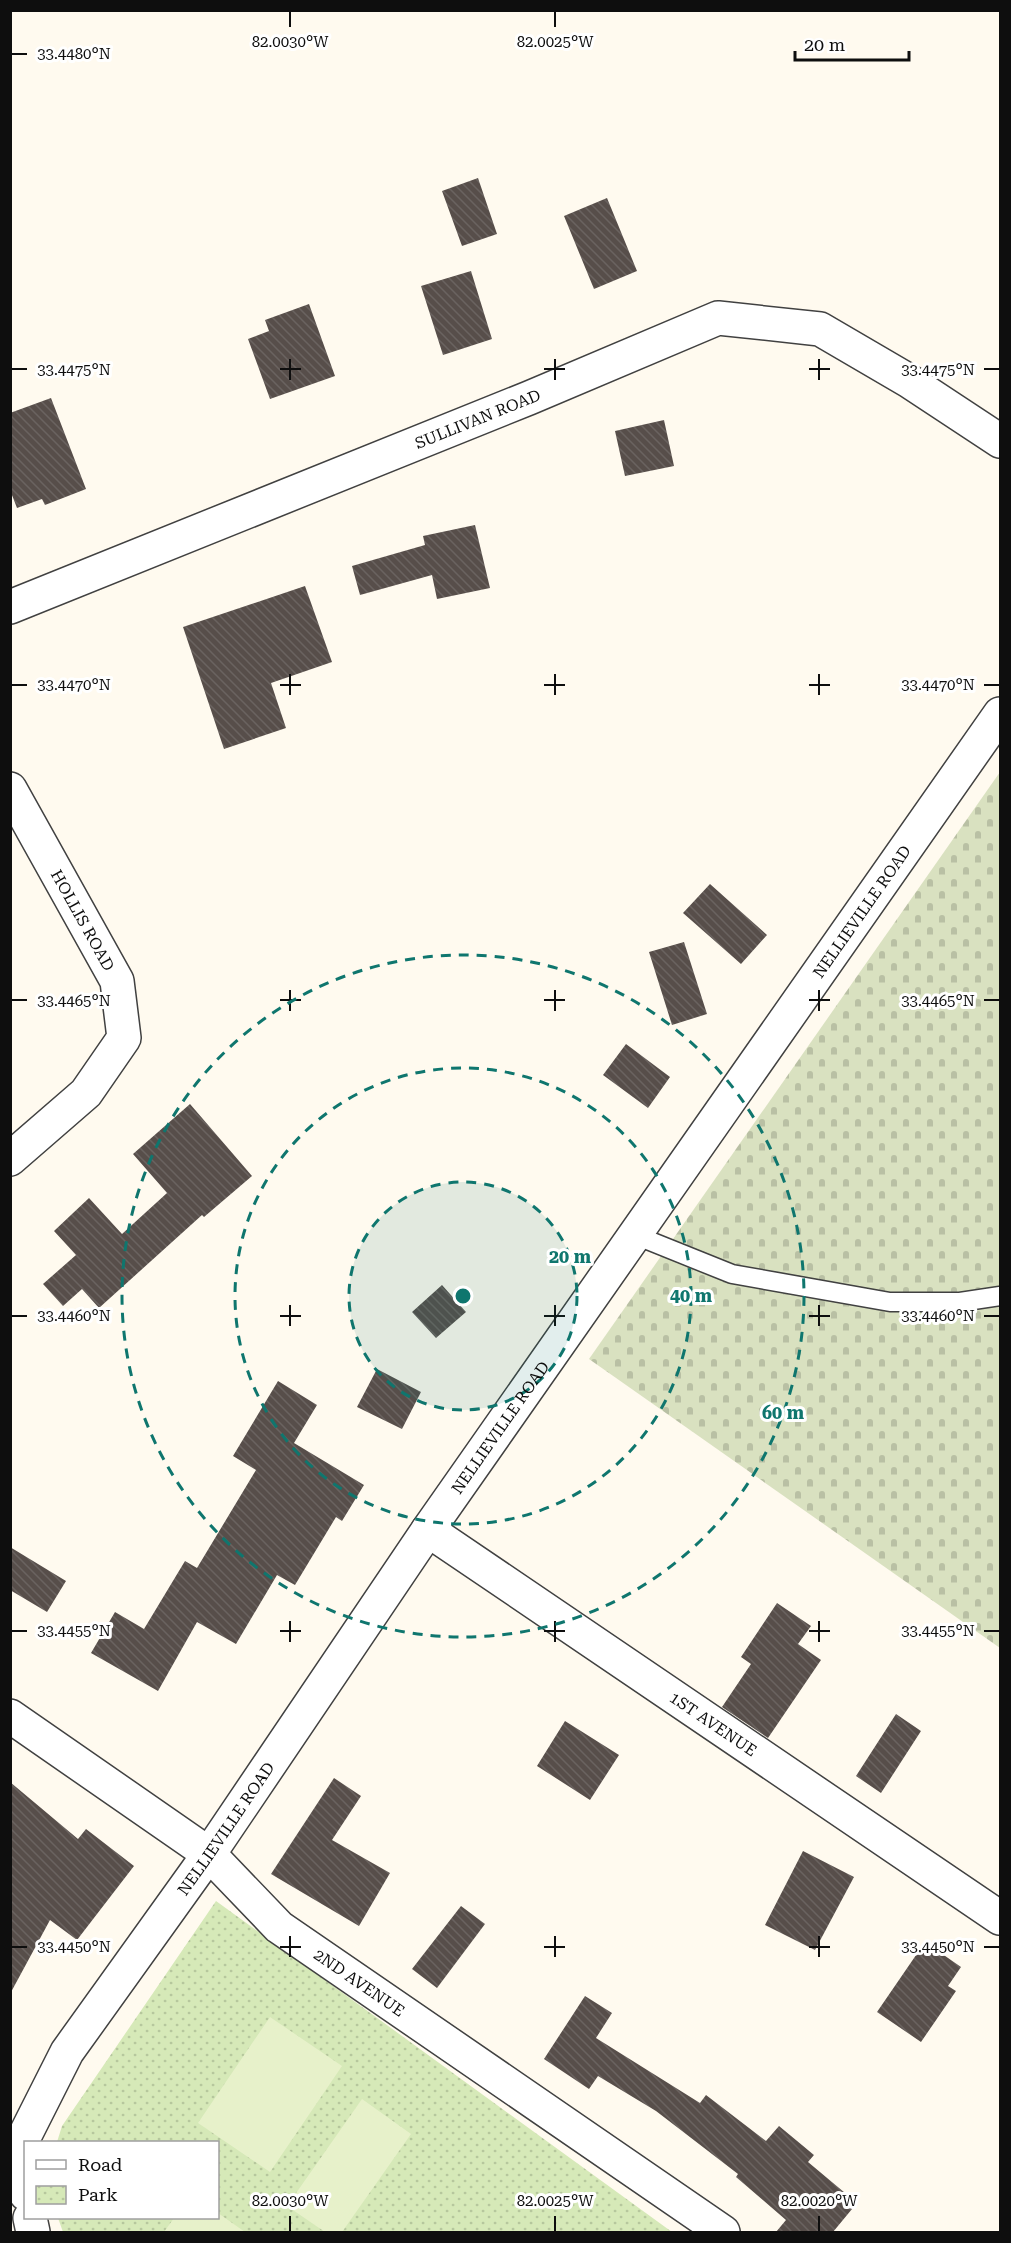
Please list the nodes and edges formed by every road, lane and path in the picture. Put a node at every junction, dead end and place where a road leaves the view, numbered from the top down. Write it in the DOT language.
graph roads {
  1 [pos="1000,441"];
  2 [pos="10,607"];
  3 [pos="1000,714"];
  4 [pos="10,789"];
  5 [pos="10,1159"];
  6 [pos="635,1235"];
  7 [pos="1000,1296"];
  8 [pos="428,1530"];
  9 [pos="10,1716"];
  10 [pos="209,1854"];
  11 [pos="1000,1918"];
  12 [pos="24,2184"];
  13 [pos="723,2232"];
  1 -- 2 [label="street, SULLIVAN ROAD"];
  3 -- 6 [label="street, NELLIEVILLE ROAD"];
  4 -- 5 [label="street, HOLLIS ROAD"];
  6 -- 7 [label="lane"];
  6 -- 8 [label="street, NELLIEVILLE ROAD"];
  8 -- 10 [label="street, NELLIEVILLE ROAD"];
  8 -- 11 [label="street, 1ST AVENUE"];
  9 -- 10 [label="street, 2ND AVENUE"];
  10 -- 12 [label="street, NELLIEVILLE ROAD"];
  10 -- 13 [label="street, 2ND AVENUE"];
}
